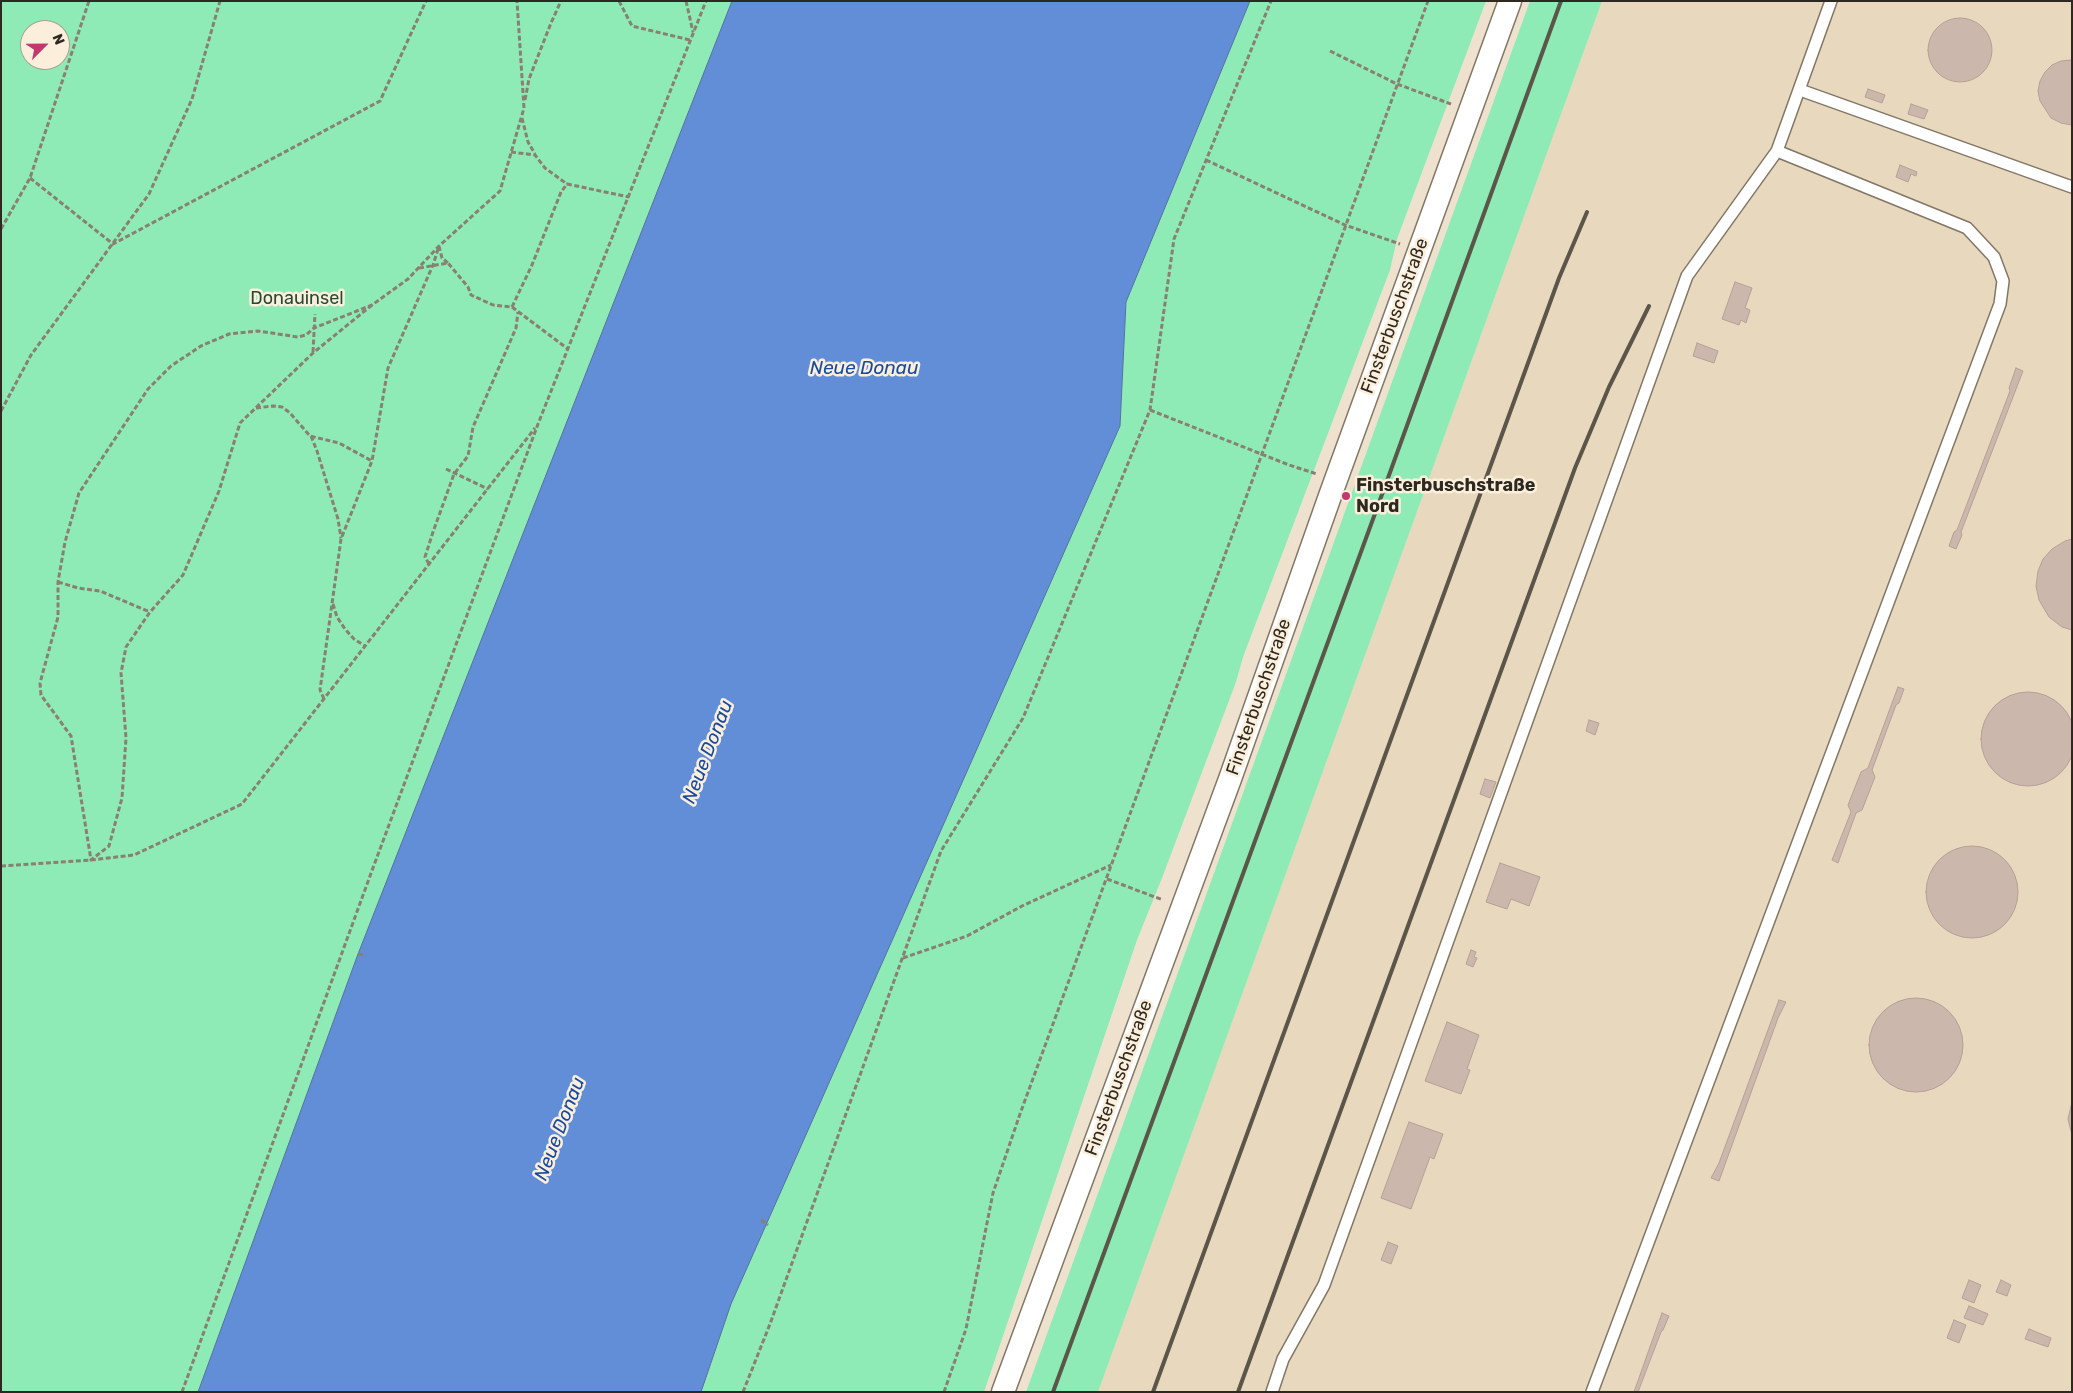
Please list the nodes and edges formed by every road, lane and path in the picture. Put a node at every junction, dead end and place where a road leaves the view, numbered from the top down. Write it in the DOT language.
graph roads {
  1 [pos="88,1"];
  2 [pos="220,1"];
  3 [pos="426,1"];
  4 [pos="517,1"];
  5 [pos="561,1"];
  6 [pos="619,1"];
  7 [pos="686,1"];
  8 [pos="706,1"];
  9 [pos="1271,1"];
  10 [pos="1428,1"];
  11 [pos="1510,1"];
  12 [pos="1831,1"];
  13 [pos="693,34"];
  14 [pos="690,40"];
  15 [pos="1330,51"];
  16 [pos="1397,84"];
  17 [pos="1800,90"];
  18 [pos="524,108"];
  19 [pos="1470,111"];
  20 [pos="521,116"];
  21 [pos="1777,151"];
  22 [pos="511,152"];
  23 [pos="535,155"];
  24 [pos="1206,160"];
  25 [pos="30,178"];
  26 [pos="558,179"];
  27 [pos="567,184"];
  28 [pos="2072,187"];
  29 [pos="561,192"];
  30 [pos="629,197"];
  31 [pos="1345,225"];
  32 [pos="1,229"];
  33 [pos="113,244"];
  34 [pos="439,246"];
  35 [pos="1419,251"];
  36 [pos="448,263"];
  37 [pos="434,265"];
  38 [pos="419,268"];
  39 [pos="372,305"];
  40 [pos="512,307"];
  41 [pos="518,312"];
  42 [pos="315,314"];
  43 [pos="314,328"];
  44 [pos="568,349"];
  45 [pos="312,353"];
  46 [pos="256,408"];
  47 [pos="1150,410"];
  48 [pos="1,411"];
  49 [pos="538,424"];
  50 [pos="310,436"];
  51 [pos="1261,454"];
  52 [pos="372,461"];
  53 [pos="446,469"];
  54 [pos="454,474"];
  55 [pos="1321,475"];
  56 [pos="488,489"];
  57 [pos="341,539"];
  58 [pos="429,564"];
  59 [pos="58,582"];
  60 [pos="333,604"];
  61 [pos="150,612"];
  62 [pos="365,646"];
  63 [pos="324,699"];
  64 [pos="91,860"];
  65 [pos="1112,865"];
  66 [pos="1,866"];
  67 [pos="1107,879"];
  68 [pos="1164,901"];
  69 [pos="358,954"];
  70 [pos="366,955"];
  71 [pos="902,958"];
  72 [pos="761,1220"];
  73 [pos="768,1224"];
  74 [pos="182,1392"];
  75 [pos="743,1392"];
  76 [pos="944,1392"];
  77 [pos="1003,1392"];
  78 [pos="1272,1392"];
  79 [pos="1592,1392"];
  1 -- 25 [label="path"];
  2 -- 33 [label="path"];
  3 -- 33 [label="path"];
  4 -- 18 [label="path"];
  5 -- 18 [label="path"];
  6 -- 14 [label="path"];
  7 -- 13 [label="path"];
  8 -- 13 [label="path"];
  9 -- 24 [label="path"];
  10 -- 16 [label="path"];
  11 -- 19 [label="street, Finsterbuschstraße"];
  12 -- 17 [label="lane"];
  13 -- 14 [label="path"];
  14 -- 30 [label="path"];
  15 -- 16 [label="path"];
  16 -- 19 [label="path"];
  16 -- 31 [label="path"];
  17 -- 21 [label="lane"];
  17 -- 28 [label="lane"];
  18 -- 20 [label="path"];
  19 -- 35 [label="street, Finsterbuschstraße"];
  20 -- 22 [label="path"];
  20 -- 23 [label="path"];
  21 -- 78 [label="lane"];
  21 -- 79 [label="lane"];
  22 -- 23 [label="path"];
  22 -- 34 [label="path"];
  23 -- 26 [label="path"];
  24 -- 31 [label="path"];
  24 -- 47 [label="path"];
  25 -- 32 [label="path"];
  25 -- 33 [label="path"];
  26 -- 27 [label="path"];
  26 -- 29 [label="path"];
  27 -- 29 [label="path"];
  27 -- 30 [label="path"];
  29 -- 40 [label="path"];
  30 -- 44 [label="path"];
  31 -- 35 [label="path"];
  31 -- 51 [label="path"];
  33 -- 48 [label="path"];
  34 -- 36 [label="path"];
  34 -- 37 [label="path"];
  34 -- 38 [label="path"];
  35 -- 77 [label="street, Finsterbuschstraße"];
  36 -- 37 [label="path"];
  36 -- 40 [label="path"];
  37 -- 38 [label="path"];
  37 -- 52 [label="path"];
  38 -- 39 [label="path"];
  39 -- 43 [label="path"];
  39 -- 45 [label="path"];
  40 -- 41 [label="path"];
  41 -- 44 [label="path"];
  41 -- 54 [label="path"];
  42 -- 43 [label="path"];
  43 -- 45 [label="path"];
  43 -- 59 [label="path"];
  44 -- 49 [label="path"];
  45 -- 46 [label="path"];
  46 -- 50 [label="path"];
  46 -- 61 [label="path"];
  47 -- 51 [label="path"];
  47 -- 71 [label="path"];
  49 -- 56 [label="path"];
  49 -- 74 [label="path"];
  50 -- 52 [label="path"];
  50 -- 57 [label="path"];
  51 -- 55 [label="path"];
  51 -- 65 [label="path"];
  52 -- 57 [label="path"];
  53 -- 54 [label="path"];
  54 -- 56 [label="path"];
  54 -- 58 [label="path"];
  56 -- 58 [label="path"];
  57 -- 60 [label="path"];
  58 -- 62 [label="path"];
  59 -- 61 [label="path"];
  59 -- 64 [label="path"];
  60 -- 62 [label="path"];
  60 -- 63 [label="path"];
  61 -- 64 [label="path"];
  62 -- 63 [label="path"];
  63 -- 64 [label="path"];
  64 -- 66 [label="path"];
  65 -- 67 [label="path"];
  65 -- 71 [label="path"];
  67 -- 68 [label="path"];
  67 -- 76 [label="path"];
  69 -- 70 [label="path"];
  71 -- 75 [label="path"];
  72 -- 73 [label="path"];
}
